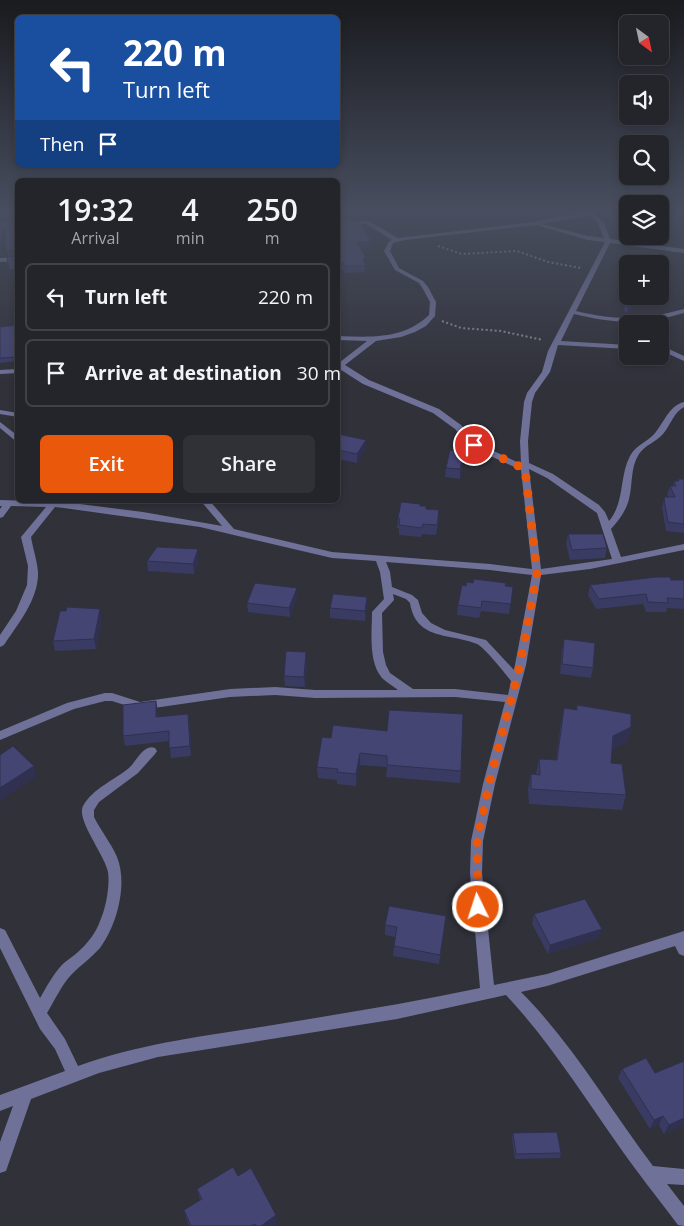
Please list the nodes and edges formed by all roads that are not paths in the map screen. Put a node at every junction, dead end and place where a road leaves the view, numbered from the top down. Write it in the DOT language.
graph roads {
  1 [pos="396,268"];
  2 [pos="594,268"];
  3 [pos="684,311"];
  4 [pos="573,312"];
  5 [pos="340,338"];
  6 [pos="374,339"];
  7 [pos="556,343"];
  8 [pos="619,346"];
  9 [pos="684,349"];
  10 [pos="670,351"];
  11 [pos="684,359"];
  12 [pos="340,364"];
  13 [pos="340,366"];
  14 [pos="15,371"];
  15 [pos="0,372"];
  16 [pos="684,404"];
  17 [pos="0,412"];
  18 [pos="15,414"];
  19 [pos="0,424"];
  20 [pos="15,438"];
  21 [pos="525,466"];
  22 [pos="4,503"];
  23 [pos="42,503"];
  24 [pos="207,503"];
  25 [pos="52,504"];
  26 [pos="0,515"];
  27 [pos="606,530"];
  28 [pos="232,532"];
  29 [pos="684,548"];
  30 [pos="380,559"];
  31 [pos="617,560"];
  32 [pos="537,573"];
  33 [pos="388,589"];
  34 [pos="0,643"];
  35 [pos="517,680"];
  36 [pos="410,693"];
  37 [pos="512,699"];
  38 [pos="0,736"];
  39 [pos="151,752"];
  40 [pos="0,934"];
  41 [pos="683,942"];
  42 [pos="508,988"];
  43 [pos="488,992"];
  44 [pos="39,1012"];
  45 [pos="74,1075"];
  46 [pos="25,1094"];
  47 [pos="0,1103"];
  48 [pos="0,1165"];
  49 [pos="648,1174"];
  50 [pos="684,1177"];
  51 [pos="684,1219"];
  1 -- 6 [label="street"];
  2 -- 4 [label="street"];
  3 -- 4 [label="street"];
  4 -- 7 [label="street"];
  5 -- 6 [label="street"];
  6 -- 12 [label="street"];
  7 -- 8 [label="street"];
  7 -- 21 [label="street"];
  9 -- 10 [label="street"];
  10 -- 11 [label="street"];
  13 -- 21 [label="street"];
  14 -- 15 [label="street"];
  16 -- 27 [label="street"];
  17 -- 18 [label="street"];
  19 -- 20 [label="street"];
  21 -- 27 [label="street"];
  21 -- 32 [label="street"];
  22 -- 26 [label="street"];
  23 -- 25 [label="street"];
  24 -- 28 [label="street"];
  25 -- 28 [label="street"];
  25 -- 34 [label="street"];
  27 -- 31 [label="street"];
  28 -- 30 [label="street"];
  29 -- 31 [label="street"];
  30 -- 32 [label="street"];
  30 -- 33 [label="street"];
  31 -- 32 [label="street"];
  32 -- 35 [label="street"];
  33 -- 35 [label="street"];
  33 -- 36 [label="street"];
  35 -- 37 [label="street"];
  36 -- 37 [label="street"];
  36 -- 38 [label="street"];
  37 -- 43 [label="street"];
  39 -- 44 [label="street"];
  40 -- 44 [label="street"];
  41 -- 42 [label="street"];
  42 -- 43 [label="street"];
  42 -- 49 [label="street"];
  43 -- 45 [label="street"];
  44 -- 45 [label="street"];
  45 -- 46 [label="street"];
  46 -- 47 [label="street"];
  46 -- 48 [label="street"];
  49 -- 50 [label="street"];
  49 -- 51 [label="street"];
}
